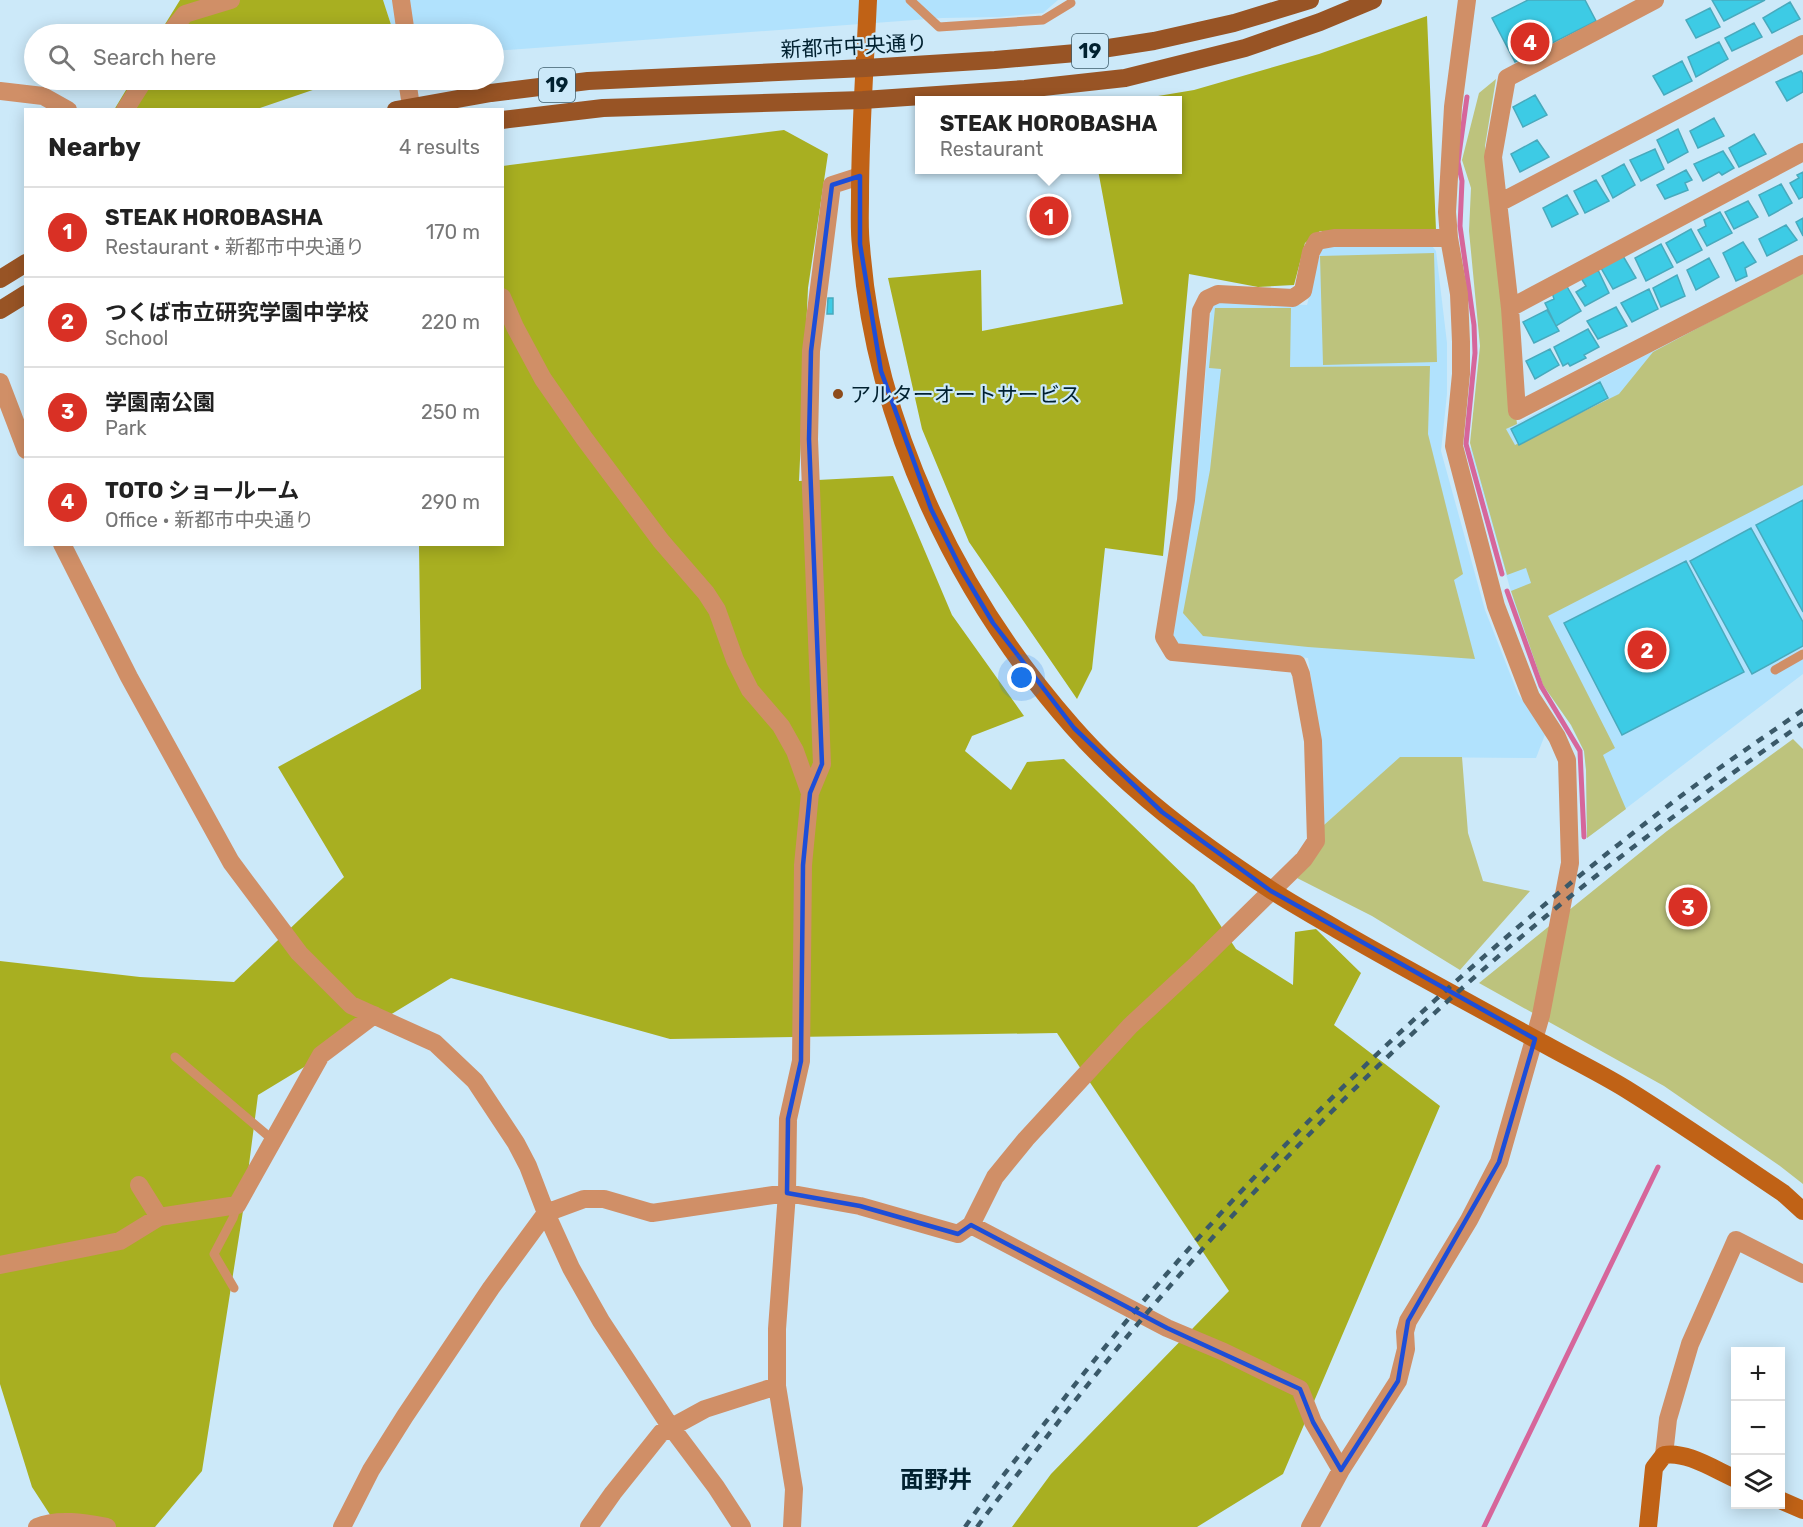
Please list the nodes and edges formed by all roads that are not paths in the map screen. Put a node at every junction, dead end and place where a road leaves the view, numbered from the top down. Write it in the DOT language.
graph roads {
  1 [pos="231,0"];
  2 [pos="401,0"];
  3 [pos="868,0"];
  4 [pos="910,0"];
  5 [pos="1310,0"];
  6 [pos="1373,0"];
  7 [pos="1467,0"];
  8 [pos="1655,0"];
  9 [pos="1071,3"];
  10 [pos="177,24"];
  11 [pos="405,24"];
  12 [pos="1803,44"];
  13 [pos="865,68"];
  14 [pos="138,90"];
  15 [pos="406,90"];
  16 [pos="0,91"];
  17 [pos="915,96"];
  18 [pos="922,96"];
  19 [pos="863,100"];
  20 [pos="64,108"];
  21 [pos="126,108"];
  22 [pos="403,108"];
  23 [pos="504,120"];
  24 [pos="1803,152"];
  25 [pos="860,177"];
  26 [pos="1499,203"];
  27 [pos="1449,238"];
  28 [pos="24,264"];
  29 [pos="1803,264"];
  30 [pos="0,279"];
  31 [pos="24,295"];
  32 [pos="504,302"];
  33 [pos="1510,308"];
  34 [pos="0,310"];
  35 [pos="0,382"];
  36 [pos="24,445"];
  37 [pos="64,546"];
  38 [pos="1803,654"];
  39 [pos="1775,669"];
  40 [pos="810,793"];
  41 [pos="1271,891"];
  42 [pos="374,1015"];
  43 [pos="1534,1039"];
  44 [pos="175,1057"];
  45 [pos="273,1140"];
  46 [pos="139,1185"];
  47 [pos="787,1193"];
  48 [pos="237,1205"];
  49 [pos="1803,1211"];
  50 [pos="546,1213"];
  51 [pos="159,1217"];
  52 [pos="971,1225"];
  53 [pos="0,1265"];
  54 [pos="1803,1274"];
  55 [pos="234,1288"];
  56 [pos="777,1386"];
  57 [pos="671,1427"];
  58 [pos="1664,1455"];
  59 [pos="1341,1470"];
  60 [pos="1731,1477"];
  61 [pos="1785,1502"];
  62 [pos="1803,1510"];
  63 [pos="37,1527"];
  64 [pos="106,1527"];
  65 [pos="342,1527"];
  66 [pos="589,1527"];
  67 [pos="741,1527"];
  68 [pos="792,1527"];
  69 [pos="1310,1527"];
  70 [pos="1648,1527"];
  1 -- 10 [label="street"];
  2 -- 11 [label="street"];
  3 -- 13 [label="street"];
  4 -- 9 [label="lane"];
  5 -- 13 [label="main road, 新都市中央通り / 19"];
  6 -- 18 [label="main road, 19"];
  7 -- 27 [label="street"];
  8 -- 26 [label="street"];
  12 -- 26 [label="street"];
  13 -- 19 [label="street"];
  13 -- 22 [label="main road, 新都市中央通り / 19"];
  14 -- 21 [label="street"];
  15 -- 22 [label="street"];
  16 -- 20 [label="street"];
  17 -- 19 [label="main road, 19"];
  19 -- 23 [label="main road, 19"];
  19 -- 25 [label="street"];
  24 -- 33 [label="street"];
  25 -- 40 [label="street"];
  25 -- 41 [label="street"];
  26 -- 33 [label="street"];
  27 -- 41 [label="street"];
  27 -- 43 [label="street"];
  28 -- 30 [label="main road"];
  29 -- 33 [label="street"];
  31 -- 34 [label="main road"];
  32 -- 40 [label="street"];
  35 -- 36 [label="street"];
  37 -- 42 [label="street"];
  38 -- 39 [label="lane"];
  40 -- 47 [label="street"];
  41 -- 43 [label="street"];
  41 -- 52 [label="street"];
  42 -- 45 [label="street"];
  42 -- 50 [label="street"];
  43 -- 49 [label="street"];
  43 -- 59 [label="street"];
  44 -- 45 [label="lane"];
  45 -- 48 [label="street"];
  46 -- 51 [label="street"];
  47 -- 50 [label="street"];
  47 -- 52 [label="street"];
  47 -- 56 [label="street"];
  48 -- 51 [label="street"];
  48 -- 55 [label="lane"];
  50 -- 57 [label="street"];
  50 -- 65 [label="street"];
  51 -- 53 [label="street"];
  52 -- 59 [label="street"];
  54 -- 58 [label="street"];
  56 -- 57 [label="street"];
  56 -- 68 [label="street"];
  57 -- 66 [label="street"];
  57 -- 67 [label="street"];
  58 -- 60 [label="street"];
  58 -- 70 [label="street"];
  59 -- 69 [label="street"];
  61 -- 62 [label="street"];
  63 -- 64 [label="street"];
}
